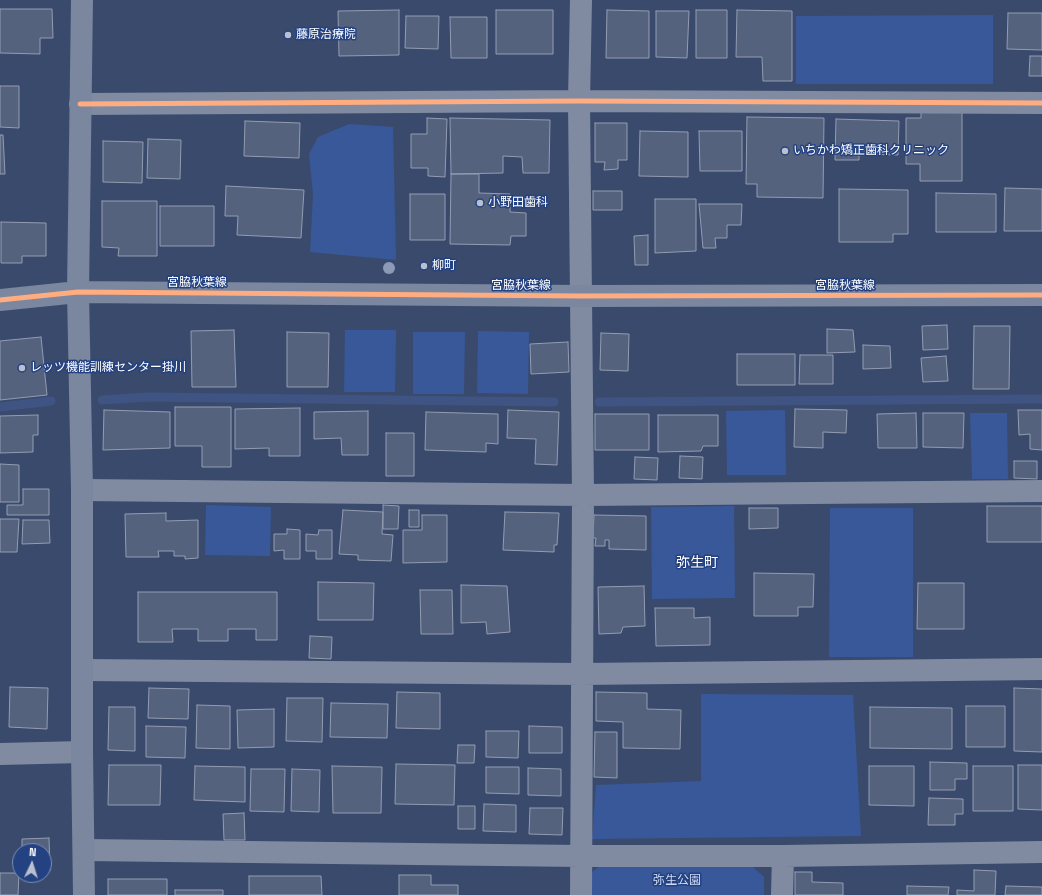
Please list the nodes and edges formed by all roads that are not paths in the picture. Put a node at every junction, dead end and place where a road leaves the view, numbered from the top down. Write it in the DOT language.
graph roads {
  1 [pos="82,0"];
  2 [pos="581,0"];
  3 [pos="579,101"];
  4 [pos="1042,103"];
  5 [pos="80,104"];
  6 [pos="78,292"];
  7 [pos="1042,295"];
  8 [pos="580,296"];
  9 [pos="0,300"];
  10 [pos="82,490"];
  11 [pos="1042,491"];
  12 [pos="583,495"];
  13 [pos="1042,669"];
  14 [pos="82,670"];
  15 [pos="581,674"];
  16 [pos="82,752"];
  17 [pos="0,754"];
  18 [pos="84,850"];
  19 [pos="1042,852"];
  20 [pos="582,856"];
  21 [pos="783,856"];
  22 [pos="84,895"];
  23 [pos="581,895"];
  24 [pos="782,895"];
  1 -- 5 [label="street"];
  2 -- 3 [label="street"];
  3 -- 4 [label="street"];
  3 -- 5 [label="street"];
  3 -- 8 [label="street"];
  5 -- 6 [label="street"];
  6 -- 8 [label="street, 宮脇秋葉線"];
  6 -- 9 [label="street, 宮脇秋葉線"];
  6 -- 10 [label="street"];
  7 -- 8 [label="street, 宮脇秋葉線"];
  8 -- 12 [label="street"];
  10 -- 12 [label="street"];
  10 -- 14 [label="street"];
  11 -- 12 [label="street"];
  12 -- 15 [label="street"];
  13 -- 15 [label="street"];
  14 -- 15 [label="street"];
  14 -- 16 [label="street"];
  15 -- 20 [label="street"];
  16 -- 17 [label="street"];
  16 -- 18 [label="street"];
  18 -- 20 [label="street"];
  18 -- 22 [label="street"];
  19 -- 21 [label="street"];
  20 -- 21 [label="street"];
  20 -- 23 [label="street"];
  21 -- 24 [label="street"];
}
